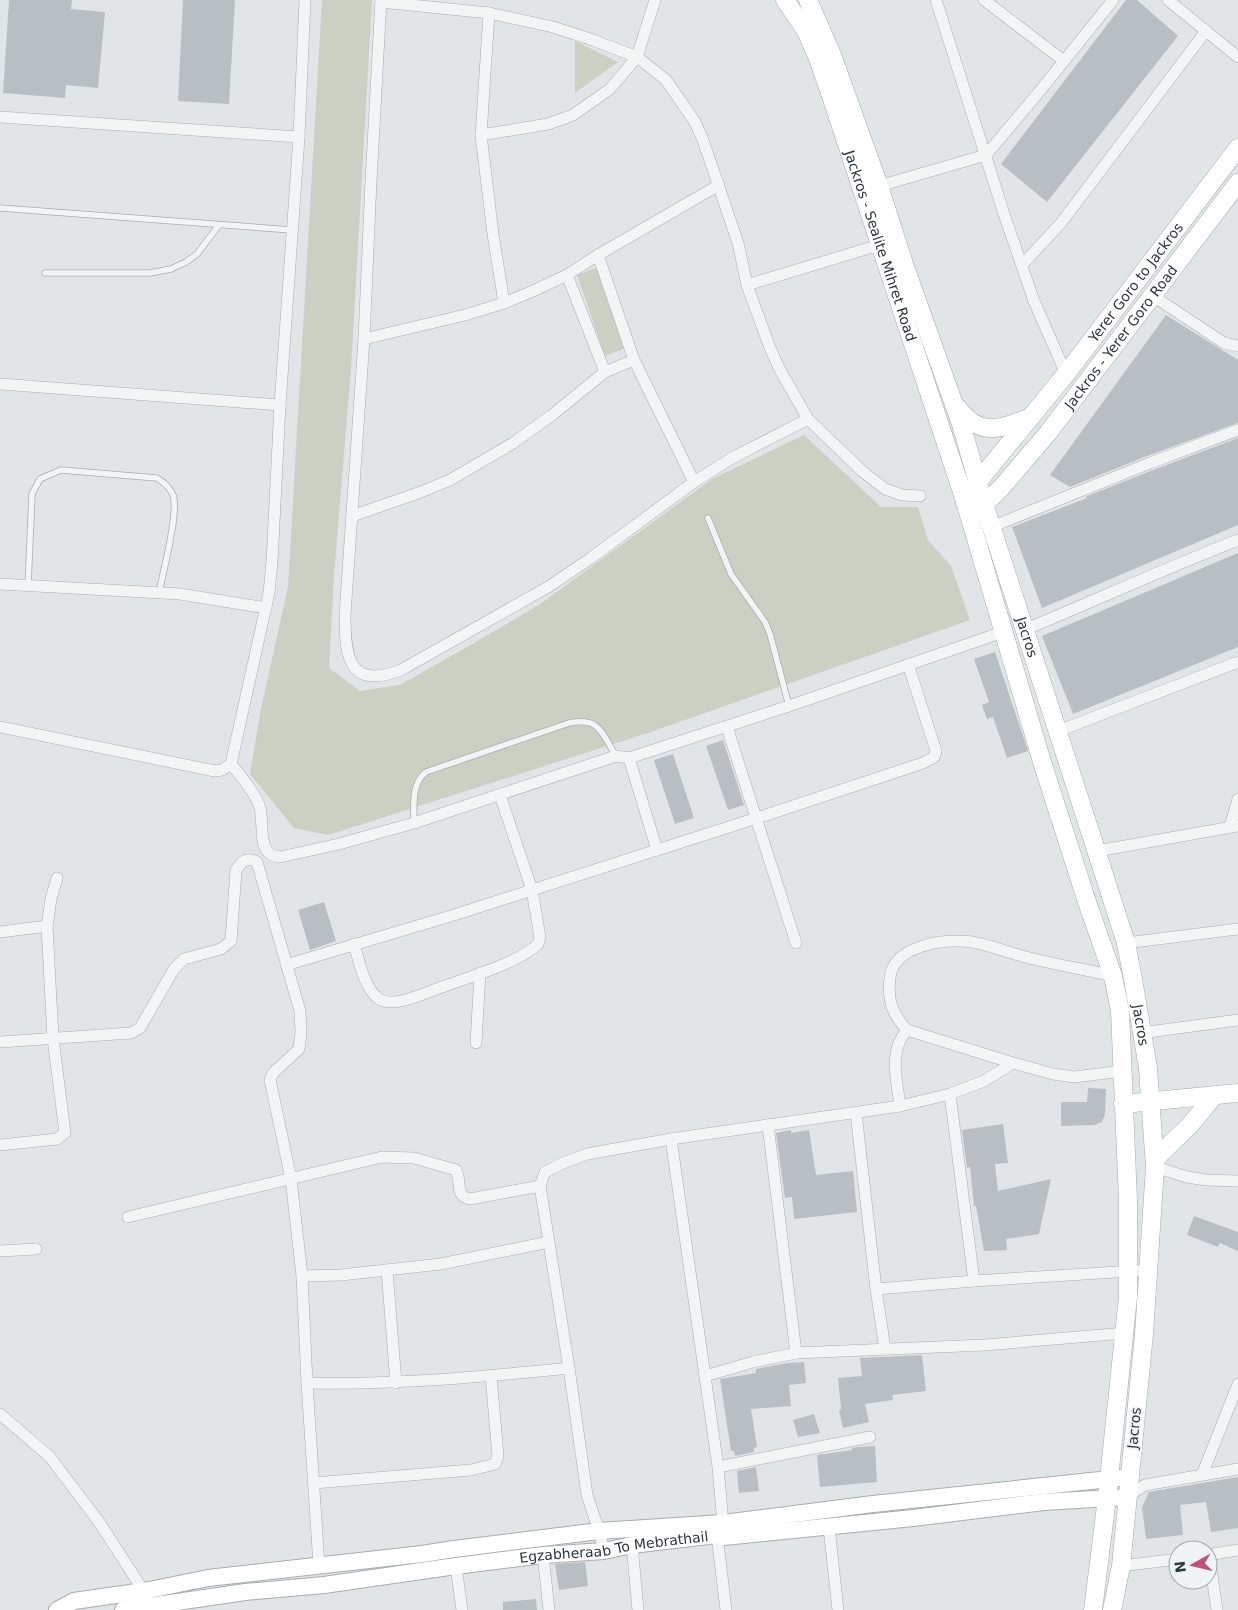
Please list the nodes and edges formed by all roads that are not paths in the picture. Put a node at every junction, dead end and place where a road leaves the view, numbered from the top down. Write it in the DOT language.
graph roads {
  1 [pos="305,0"];
  2 [pos="655,0"];
  3 [pos="785,0"];
  4 [pos="808,0"];
  5 [pos="936,0"];
  6 [pos="984,0"];
  7 [pos="1113,0"];
  8 [pos="381,1"];
  9 [pos="1175,2"];
  10 [pos="489,13"];
  11 [pos="1206,31"];
  12 [pos="1238,56"];
  13 [pos="637,57"];
  14 [pos="1064,60"];
  15 [pos="0,117"];
  16 [pos="481,135"];
  17 [pos="299,137"];
  18 [pos="1238,148"];
  19 [pos="986,155"];
  20 [pos="1238,183"];
  21 [pos="719,185"];
  22 [pos="879,186"];
  23 [pos="0,208"];
  24 [pos="219,224"];
  25 [pos="292,230"];
  26 [pos="879,245"];
  27 [pos="598,255"];
  28 [pos="1022,265"];
  29 [pos="45,273"];
  30 [pos="567,275"];
  31 [pos="747,285"];
  32 [pos="1153,296"];
  33 [pos="504,303"];
  34 [pos="364,338"];
  35 [pos="1238,346"];
  36 [pos="634,360"];
  37 [pos="605,372"];
  38 [pos="1066,374"];
  39 [pos="0,384"];
  40 [pos="951,399"];
  41 [pos="280,405"];
  42 [pos="1033,417"];
  43 [pos="808,419"];
  44 [pos="1238,430"];
  45 [pos="694,482"];
  46 [pos="977,483"];
  47 [pos="920,496"];
  48 [pos="964,498"];
  49 [pos="984,504"];
  50 [pos="352,516"];
  51 [pos="970,517"];
  52 [pos="708,518"];
  53 [pos="991,527"];
  54 [pos="1238,540"];
  55 [pos="0,584"];
  56 [pos="28,586"];
  57 [pos="159,593"];
  58 [pos="266,608"];
  59 [pos="1024,630"];
  60 [pos="1003,632"];
  61 [pos="1238,662"];
  62 [pos="908,664"];
  63 [pos="789,706"];
  64 [pos="0,727"];
  65 [pos="726,727"];
  66 [pos="1058,731"];
  67 [pos="616,756"];
  68 [pos="629,758"];
  69 [pos="232,764"];
  70 [pos="500,795"];
  71 [pos="1238,799"];
  72 [pos="757,818"];
  73 [pos="414,822"];
  74 [pos="1234,826"];
  75 [pos="657,850"];
  76 [pos="1097,851"];
  77 [pos="267,852"];
  78 [pos="257,862"];
  79 [pos="57,878"];
  80 [pos="532,890"];
  81 [pos="47,926"];
  82 [pos="1238,929"];
  83 [pos="0,932"];
  84 [pos="796,943"];
  85 [pos="1126,943"];
  86 [pos="354,944"];
  87 [pos="286,965"];
  88 [pos="480,973"];
  89 [pos="1113,976"];
  90 [pos="1238,1020"];
  91 [pos="907,1030"];
  92 [pos="1141,1033"];
  93 [pos="53,1038"];
  94 [pos="0,1042"];
  95 [pos="476,1043"];
  96 [pos="1013,1063"];
  97 [pos="1123,1071"];
  98 [pos="950,1094"];
  99 [pos="1238,1094"];
  100 [pos="1214,1096"];
  101 [pos="1151,1100"];
  102 [pos="1123,1104"];
  103 [pos="900,1106"];
  104 [pos="856,1113"];
  105 [pos="768,1126"];
  106 [pos="670,1139"];
  107 [pos="0,1145"];
  108 [pos="1155,1163"];
  109 [pos="291,1179"];
  110 [pos="1238,1180"];
  111 [pos="540,1186"];
  112 [pos="128,1217"];
  113 [pos="549,1242"];
  114 [pos="36,1249"];
  115 [pos="0,1251"];
  116 [pos="387,1270"];
  117 [pos="1129,1270"];
  118 [pos="1149,1270"];
  119 [pos="302,1276"];
  120 [pos="974,1280"];
  121 [pos="876,1289"];
  122 [pos="1125,1333"];
  123 [pos="885,1349"];
  124 [pos="796,1353"];
  125 [pos="569,1368"];
  126 [pos="491,1376"];
  127 [pos="705,1376"];
  128 [pos="307,1383"];
  129 [pos="396,1383"];
  130 [pos="1237,1387"];
  131 [pos="0,1414"];
  132 [pos="870,1437"];
  133 [pos="718,1467"];
  134 [pos="1238,1469"];
  135 [pos="1202,1475"];
  136 [pos="1129,1477"];
  137 [pos="1108,1479"];
  138 [pos="314,1483"];
  139 [pos="1145,1485"];
  140 [pos="1127,1497"];
  141 [pos="1107,1498"];
  142 [pos="829,1527"];
  143 [pos="720,1529"];
  144 [pos="599,1531"];
  145 [pos="632,1545"];
  146 [pos="1238,1550"];
  147 [pos="604,1551"];
  148 [pos="1218,1553"];
  149 [pos="543,1555"];
  150 [pos="1168,1560"];
  151 [pos="319,1566"];
  152 [pos="456,1566"];
  153 [pos="1121,1566"];
  154 [pos="1214,1590"];
  155 [pos="144,1591"];
  156 [pos="154,1608"];
  157 [pos="57,1610"];
  158 [pos="123,1610"];
  159 [pos="462,1610"];
  160 [pos="549,1610"];
  161 [pos="638,1610"];
  162 [pos="726,1610"];
  163 [pos="838,1610"];
  164 [pos="1093,1610"];
  165 [pos="1112,1610"];
  166 [pos="1217,1610"];
  1 -- 17 [label="street"];
  2 -- 13 [label="street"];
  3 -- 26 [label="main road, Jackros - Sealite Mihret Road"];
  4 -- 22 [label="main road, Jacros"];
  5 -- 19 [label="street"];
  6 -- 14 [label="street"];
  7 -- 14 [label="street"];
  8 -- 10 [label="street"];
  8 -- 34 [label="street"];
  9 -- 11 [label="street"];
  10 -- 13 [label="street"];
  10 -- 16 [label="street"];
  11 -- 12 [label="street"];
  11 -- 28 [label="street"];
  13 -- 16 [label="street"];
  13 -- 21 [label="street"];
  14 -- 19 [label="street"];
  15 -- 17 [label="street"];
  16 -- 33 [label="street"];
  17 -- 25 [label="street"];
  18 -- 38 [label="main road, Yerer Goro to Jackros"];
  19 -- 22 [label="street"];
  19 -- 28 [label="street"];
  20 -- 32 [label="main road, Jackros - Yerer Goro Road"];
  21 -- 27 [label="street"];
  21 -- 31 [label="street"];
  22 -- 40 [label="main road, Jacros"];
  23 -- 24 [label="lane"];
  24 -- 25 [label="lane"];
  24 -- 29 [label="lane"];
  25 -- 41 [label="street"];
  26 -- 31 [label="street"];
  26 -- 48 [label="main road, Jackros - Sealite Mihret Road"];
  27 -- 30 [label="street"];
  27 -- 36 [label="street"];
  28 -- 38 [label="street"];
  30 -- 33 [label="street"];
  30 -- 37 [label="street"];
  31 -- 43 [label="street"];
  32 -- 35 [label="street"];
  32 -- 49 [label="main road, Jackros - Yerer Goro Road"];
  33 -- 34 [label="street"];
  34 -- 50 [label="street"];
  36 -- 37 [label="street"];
  36 -- 45 [label="street"];
  37 -- 50 [label="street"];
  38 -- 42 [label="main road, Yerer Goro to Jackros"];
  39 -- 41 [label="street"];
  40 -- 42 [label="main road"];
  40 -- 46 [label="main road, Jacros"];
  41 -- 58 [label="street"];
  42 -- 46 [label="main road, Yerer Goro to Jackros"];
  43 -- 45 [label="street"];
  43 -- 47 [label="street"];
  44 -- 53 [label="street"];
  45 -- 50 [label="street"];
  46 -- 48 [label="main road, Yerer Goro to Jackros"];
  46 -- 49 [label="main road, Jacros"];
  48 -- 51 [label="main road, Jacros"];
  49 -- 51 [label="main road"];
  49 -- 53 [label="main road, Jacros"];
  51 -- 60 [label="main road, Jacros"];
  52 -- 63 [label="lane"];
  53 -- 59 [label="main road, Jacros"];
  54 -- 59 [label="street"];
  55 -- 56 [label="street"];
  56 -- 57 [label="street"];
  56 -- 57 [label="lane"];
  57 -- 58 [label="street"];
  58 -- 69 [label="street"];
  59 -- 66 [label="main road, Jacros"];
  60 -- 62 [label="street"];
  60 -- 89 [label="main road, Jacros"];
  61 -- 66 [label="street"];
  62 -- 63 [label="street"];
  62 -- 72 [label="street"];
  63 -- 65 [label="street"];
  64 -- 69 [label="street"];
  65 -- 68 [label="street"];
  65 -- 72 [label="street"];
  66 -- 76 [label="main road, Jacros"];
  67 -- 68 [label="street"];
  67 -- 70 [label="street"];
  67 -- 73 [label="lane"];
  68 -- 75 [label="street"];
  69 -- 77 [label="street"];
  70 -- 73 [label="street"];
  70 -- 80 [label="street"];
  71 -- 74 [label="street"];
  72 -- 75 [label="street"];
  72 -- 84 [label="street"];
  73 -- 77 [label="street"];
  74 -- 76 [label="street"];
  75 -- 80 [label="street"];
  76 -- 85 [label="main road, Jacros"];
  77 -- 78 [label="street"];
  78 -- 87 [label="street"];
  78 -- 93 [label="street"];
  79 -- 81 [label="street"];
  80 -- 86 [label="street"];
  80 -- 88 [label="street"];
  81 -- 83 [label="street"];
  81 -- 93 [label="street"];
  82 -- 85 [label="street"];
  85 -- 92 [label="main road, Jacros"];
  86 -- 87 [label="street"];
  86 -- 88 [label="street"];
  87 -- 109 [label="street"];
  88 -- 95 [label="street"];
  89 -- 91 [label="street"];
  89 -- 97 [label="main road, Jacros"];
  90 -- 92 [label="street"];
  91 -- 96 [label="street"];
  91 -- 103 [label="street"];
  92 -- 101 [label="main road, Jacros"];
  93 -- 94 [label="street"];
  93 -- 107 [label="street"];
  96 -- 97 [label="street"];
  96 -- 98 [label="street"];
  97 -- 102 [label="main road, Jacros"];
  98 -- 103 [label="street"];
  98 -- 120 [label="street"];
  99 -- 100 [label="main road"];
  100 -- 101 [label="main road"];
  100 -- 108 [label="main road"];
  101 -- 102 [label="main road"];
  101 -- 108 [label="main road, Jacros"];
  102 -- 117 [label="main road, Jacros"];
  103 -- 104 [label="street"];
  104 -- 105 [label="street"];
  104 -- 121 [label="street"];
  105 -- 106 [label="street"];
  105 -- 124 [label="street"];
  106 -- 111 [label="street"];
  106 -- 127 [label="street"];
  108 -- 110 [label="street"];
  108 -- 118 [label="main road, Jacros"];
  109 -- 111 [label="street"];
  109 -- 112 [label="street"];
  109 -- 119 [label="street"];
  111 -- 113 [label="street"];
  113 -- 116 [label="street"];
  113 -- 125 [label="street"];
  114 -- 115 [label="street"];
  116 -- 119 [label="street"];
  116 -- 129 [label="street"];
  117 -- 118 [label="street"];
  117 -- 120 [label="street"];
  117 -- 122 [label="main road, Jacros"];
  118 -- 136 [label="main road, Jacros"];
  119 -- 128 [label="street"];
  120 -- 121 [label="street"];
  121 -- 123 [label="street"];
  122 -- 123 [label="street"];
  122 -- 137 [label="main road, Jacros"];
  123 -- 124 [label="street"];
  124 -- 127 [label="street"];
  125 -- 126 [label="street"];
  125 -- 144 [label="street"];
  126 -- 129 [label="street"];
  126 -- 138 [label="street"];
  127 -- 133 [label="street"];
  128 -- 129 [label="street"];
  128 -- 138 [label="street"];
  130 -- 135 [label="street"];
  131 -- 155 [label="street"];
  132 -- 133 [label="street"];
  133 -- 143 [label="street"];
  134 -- 135 [label="street"];
  135 -- 139 [label="street"];
  136 -- 137 [label="main road"];
  136 -- 139 [label="street"];
  136 -- 140 [label="main road, Jacros"];
  137 -- 141 [label="main road, Jacros"];
  137 -- 143 [label="main road"];
  138 -- 151 [label="street"];
  139 -- 140 [label="street"];
  140 -- 141 [label="main road, Egzabheraab To Mebrathail"];
  140 -- 153 [label="main road, Jacros"];
  141 -- 142 [label="main road, Egzabheraab To Mebrathail"];
  141 -- 164 [label="main road, Jacros"];
  142 -- 143 [label="main road, Egzabheraab To Mebrathail"];
  142 -- 163 [label="street"];
  143 -- 144 [label="main road"];
  143 -- 145 [label="main road, Egzabheraab To Mebrathail"];
  143 -- 162 [label="street"];
  144 -- 147 [label="street"];
  144 -- 151 [label="main road"];
  145 -- 147 [label="main road, Egzabheraab To Mebrathail"];
  145 -- 161 [label="street"];
  146 -- 148 [label="street"];
  147 -- 149 [label="main road, Egzabheraab To Mebrathail"];
  149 -- 152 [label="main road, Egzabheraab To Mebrathail"];
  149 -- 160 [label="street"];
  150 -- 153 [label="street"];
  151 -- 155 [label="main road"];
  152 -- 156 [label="main road, Egzabheraab To Mebrathail"];
  152 -- 159 [label="street"];
  153 -- 165 [label="main road, Jacros"];
  154 -- 166 [label="street"];
  155 -- 156 [label="street"];
  155 -- 157 [label="main road"];
  156 -- 158 [label="main road, Egzabheraab To Mebrathail"];
}
